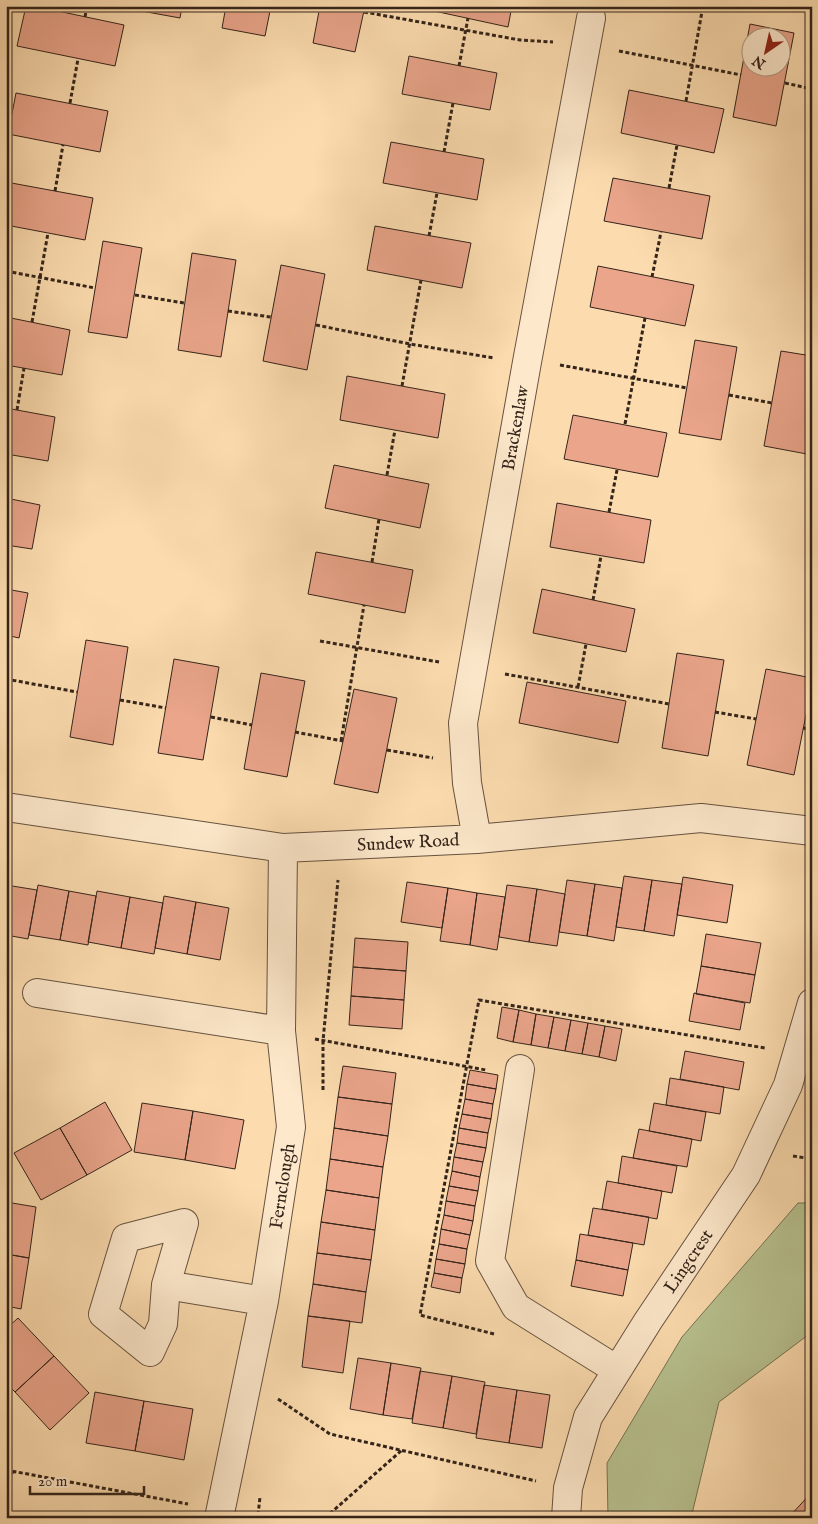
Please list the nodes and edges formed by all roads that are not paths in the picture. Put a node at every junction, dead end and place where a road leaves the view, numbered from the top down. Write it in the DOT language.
graph roads {
  1 [pos="591,18"];
  2 [pos="6,807"];
  3 [pos="812,831"];
  4 [pos="477,839"];
  5 [pos="283,848"];
  6 [pos="37,994"];
  7 [pos="811,1008"];
  8 [pos="281,1031"];
  9 [pos="520,1072"];
  10 [pos="166,1284"];
  11 [pos="264,1301"];
  12 [pos="617,1370"];
  13 [pos="220,1514"];
  14 [pos="566,1518"];
  1 -- 4 [label="street, Brackenlaw"];
  2 -- 5 [label="street, Sundew Road"];
  3 -- 4 [label="street, Sundew Road"];
  4 -- 5 [label="street, Sundew Road"];
  5 -- 8 [label="street, Fernclough"];
  6 -- 8 [label="street"];
  7 -- 12 [label="street, Lingcrest"];
  8 -- 11 [label="street, Fernclough"];
  9 -- 12 [label="street"];
  10 -- 11 [label="street"];
  11 -- 13 [label="street, Fernclough"];
  12 -- 14 [label="street, Lingcrest"];
}
